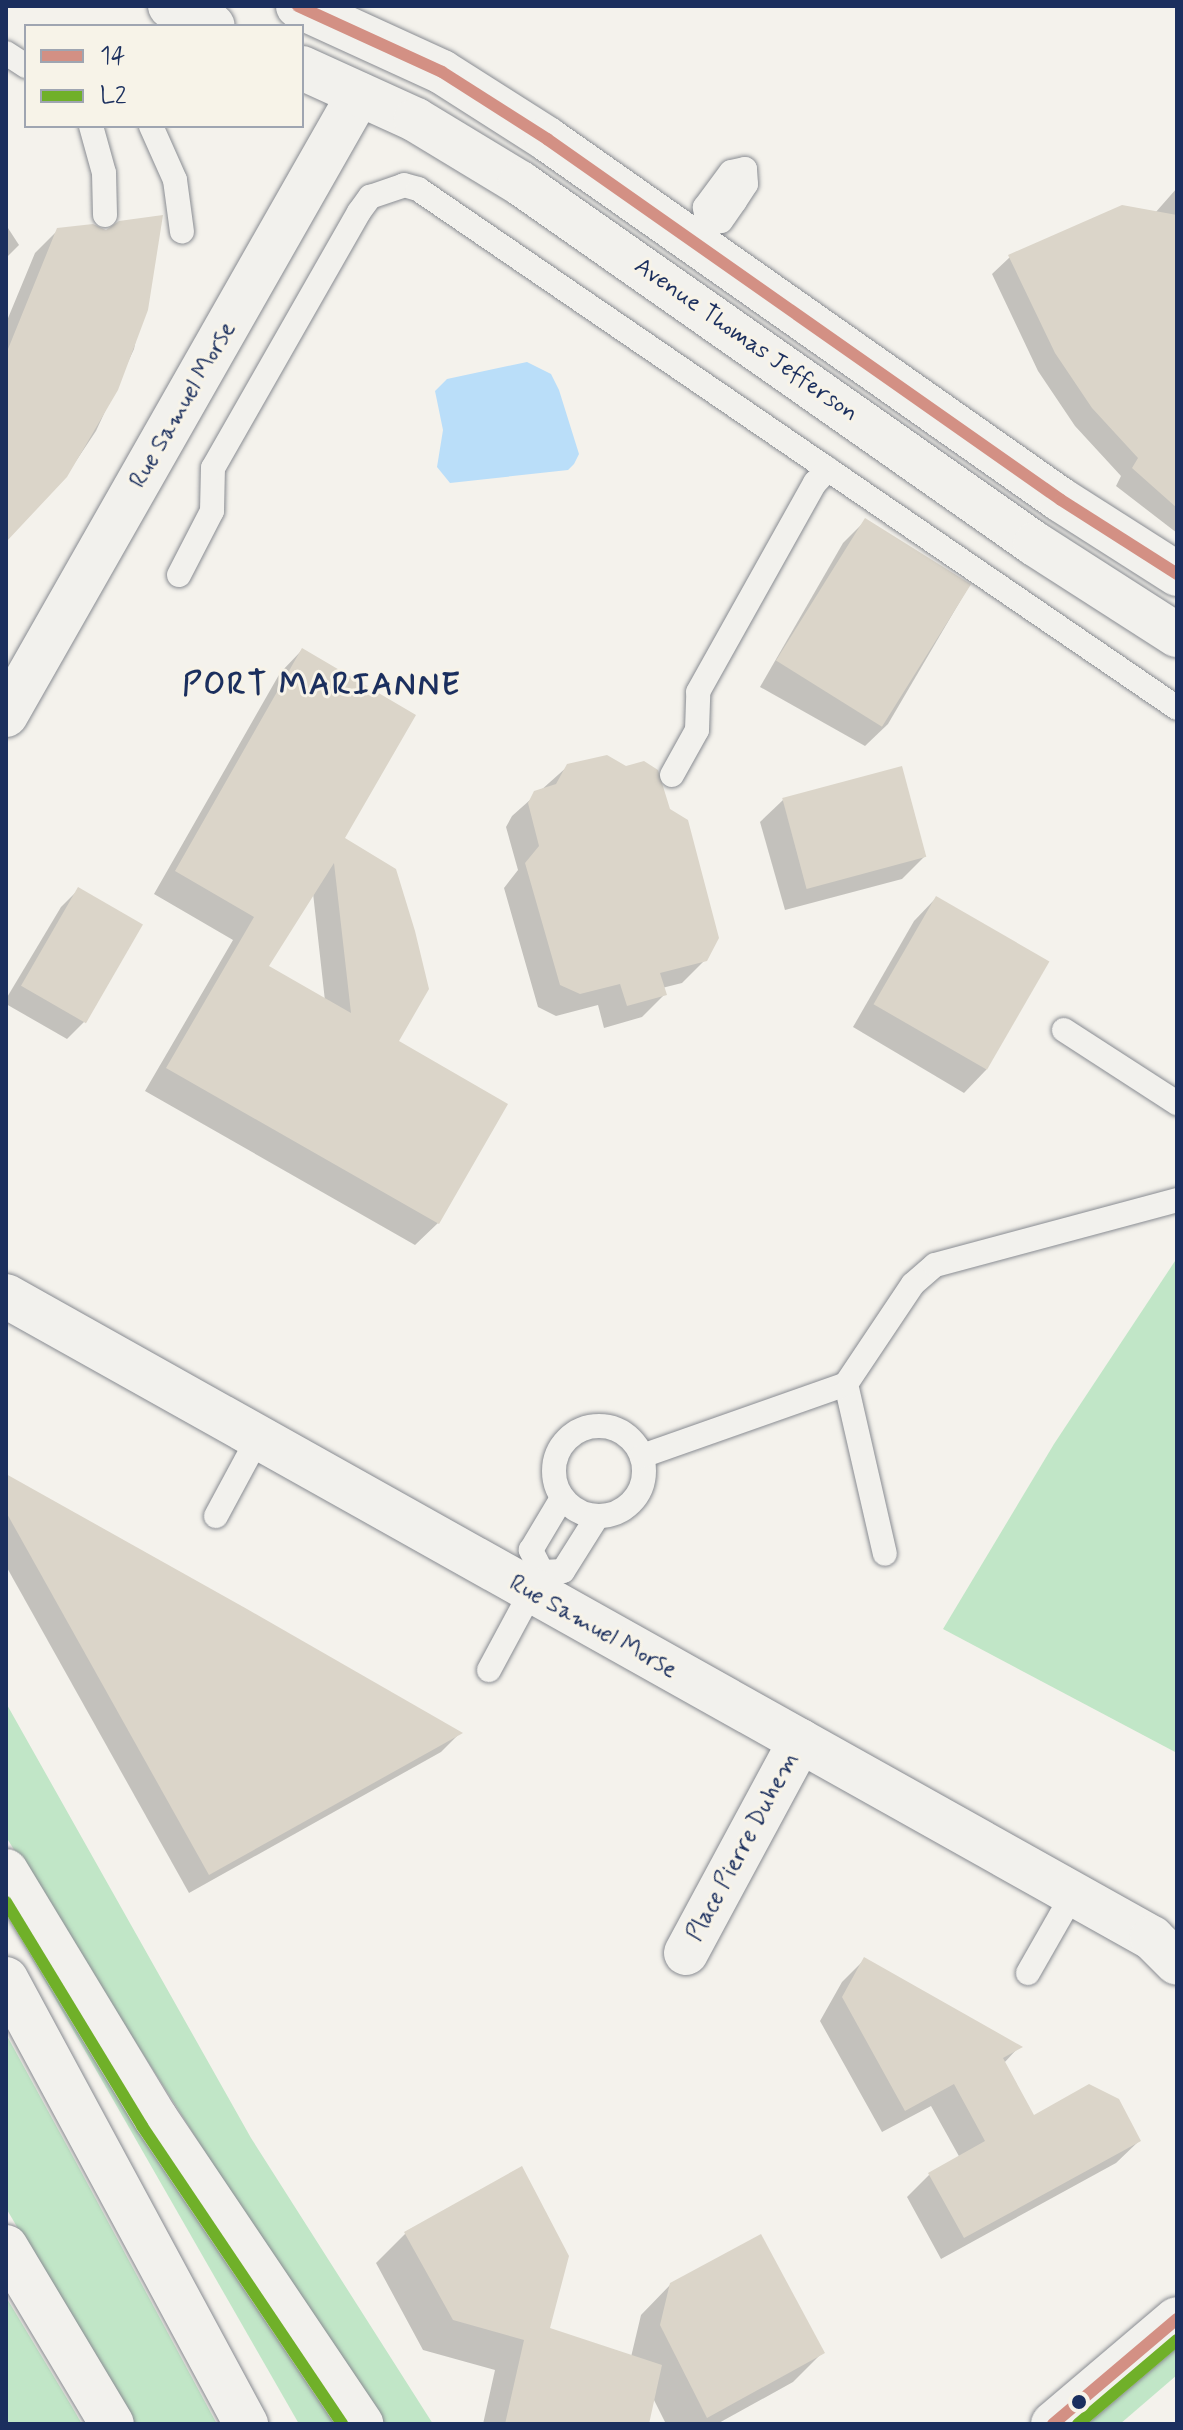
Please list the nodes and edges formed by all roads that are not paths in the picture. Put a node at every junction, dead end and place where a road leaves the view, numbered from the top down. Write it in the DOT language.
graph roads {
  1 [pos="170,6"];
  2 [pos="298,6"];
  3 [pos="209,24"];
  4 [pos="304,69"];
  5 [pos="359,94"];
  6 [pos="92,128"];
  7 [pos="152,128"];
  8 [pos="105,215"];
  9 [pos="182,232"];
  10 [pos="828,469"];
  11 [pos="1177,574"];
  12 [pos="179,575"];
  13 [pos="1177,635"];
  14 [pos="1177,708"];
  15 [pos="6,715"];
  16 [pos="672,775"];
  17 [pos="1064,1030"];
  18 [pos="1177,1103"];
  19 [pos="1177,1200"];
  20 [pos="6,1296"];
  21 [pos="846,1384"];
  22 [pos="258,1438"];
  23 [pos="642,1456"];
  24 [pos="562,1498"];
  25 [pos="216,1516"];
  26 [pos="597,1517"];
  27 [pos="885,1554"];
  28 [pos="528,1596"];
  29 [pos="489,1670"];
  30 [pos="800,1741"];
  31 [pos="6,1871"];
  32 [pos="1073,1894"];
  33 [pos="686,1953"];
  34 [pos="1177,1963"];
  35 [pos="1028,1973"];
  36 [pos="6,1979"];
  37 [pos="6,2247"];
  38 [pos="1177,2319"];
  39 [pos="112,2424"];
  40 [pos="246,2424"];
  41 [pos="361,2424"];
  42 [pos="1053,2424"];
  1 -- 3 [label="street"];
  2 -- 11 [label="street, Avenue Thomas Jefferson"];
  4 -- 5 [label="street, Avenue Thomas Jefferson"];
  5 -- 13 [label="street, Avenue Thomas Jefferson"];
  5 -- 15 [label="street, Rue Samuel Morse"];
  6 -- 8 [label="lane"];
  7 -- 9 [label="lane"];
  10 -- 12 [label="lane"];
  10 -- 14 [label="lane"];
  10 -- 16 [label="lane"];
  17 -- 18 [label="lane"];
  19 -- 21 [label="lane"];
  20 -- 22 [label="street, Rue Samuel Morse"];
  21 -- 23 [label="lane"];
  21 -- 27 [label="lane"];
  22 -- 25 [label="lane"];
  22 -- 28 [label="street, Rue Samuel Morse"];
  23 -- 24 [label="lane"];
  23 -- 26 [label="lane"];
  24 -- 26 [label="lane"];
  24 -- 28 [label="lane"];
  26 -- 28 [label="lane"];
  28 -- 29 [label="lane"];
  28 -- 30 [label="street, Rue Samuel Morse"];
  30 -- 32 [label="street, Rue Samuel Morse"];
  30 -- 33 [label="street, Place Pierre Duhem"];
  31 -- 41 [label="street"];
  32 -- 34 [label="street, Rue Samuel Morse"];
  32 -- 35 [label="lane"];
  36 -- 40 [label="street"];
  37 -- 39 [label="street"];
  38 -- 42 [label="street"];
}
